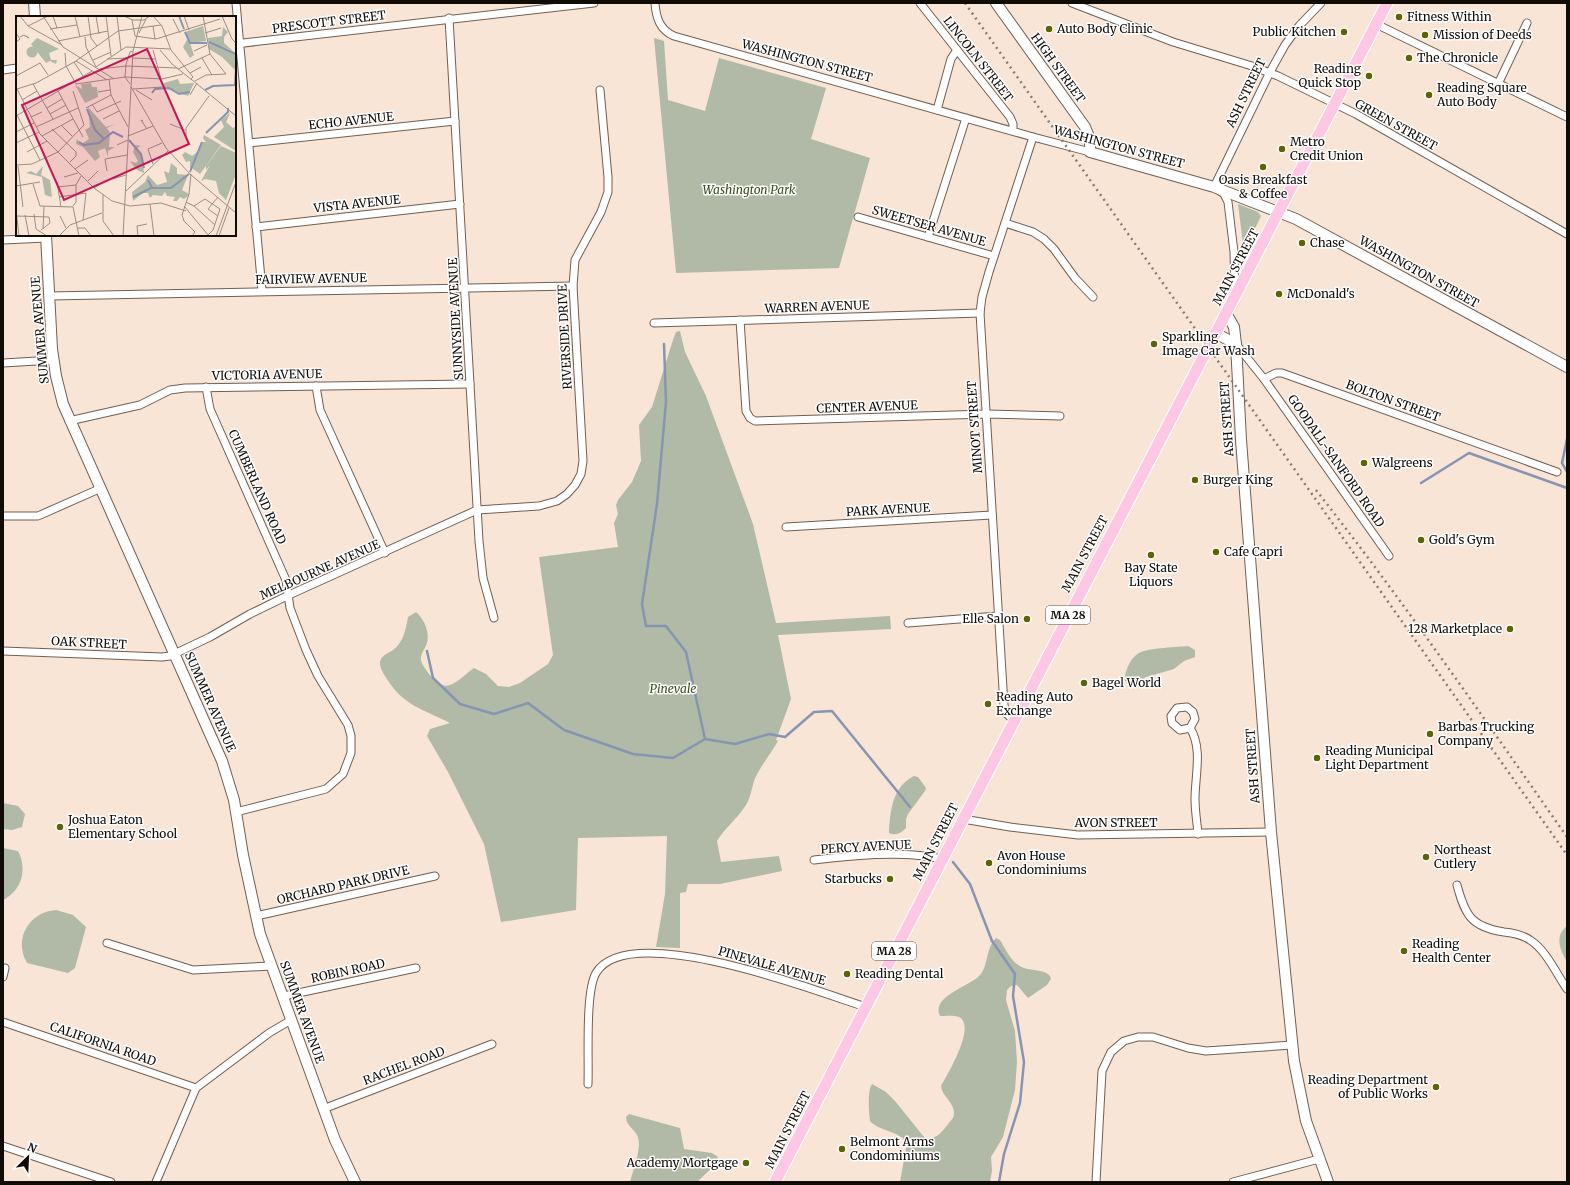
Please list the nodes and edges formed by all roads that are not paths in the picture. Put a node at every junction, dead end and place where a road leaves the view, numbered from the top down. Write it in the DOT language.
graph roads {
  1 [pos="34,3"];
  2 [pos="236,3"];
  3 [pos="594,3"];
  4 [pos="655,3"];
  5 [pos="920,3"];
  6 [pos="996,3"];
  7 [pos="1072,3"];
  8 [pos="1321,3"];
  9 [pos="1387,3"];
  10 [pos="34,16"];
  11 [pos="449,18"];
  12 [pos="1527,23"];
  13 [pos="1376,24"];
  14 [pos="238,44"];
  15 [pos="957,50"];
  16 [pos="16,68"];
  17 [pos="3,70"];
  18 [pos="1270,72"];
  19 [pos="1498,84"];
  20 [pos="600,90"];
  21 [pos="1334,104"];
  22 [pos="937,110"];
  23 [pos="1567,117"];
  24 [pos="966,118"];
  25 [pos="455,121"];
  26 [pos="1013,132"];
  27 [pos="1033,137"];
  28 [pos="249,143"];
  29 [pos="1090,152"];
  30 [pos="1214,187"];
  31 [pos="460,204"];
  32 [pos="1280,212"];
  33 [pos="858,217"];
  34 [pos="1005,223"];
  35 [pos="256,227"];
  36 [pos="1567,234"];
  37 [pos="46,236"];
  38 [pos="928,237"];
  39 [pos="3,240"];
  40 [pos="994,256"];
  41 [pos="573,286"];
  42 [pos="465,288"];
  43 [pos="262,290"];
  44 [pos="1235,295"];
  45 [pos="50,296"];
  46 [pos="1093,296"];
  47 [pos="980,312"];
  48 [pos="1226,313"];
  49 [pos="740,320"];
  50 [pos="654,323"];
  51 [pos="1216,334"];
  52 [pos="1236,344"];
  53 [pos="54,360"];
  54 [pos="3,363"];
  55 [pos="1567,367"];
  56 [pos="1264,379"];
  57 [pos="470,384"];
  58 [pos="316,386"];
  59 [pos="206,387"];
  60 [pos="986,414"];
  61 [pos="1060,416"];
  62 [pos="69,421"];
  63 [pos="1557,472"];
  64 [pos="100,489"];
  65 [pos="478,510"];
  66 [pos="992,515"];
  67 [pos="3,516"];
  68 [pos="786,527"];
  69 [pos="385,553"];
  70 [pos="1389,556"];
  71 [pos="289,595"];
  72 [pos="998,616"];
  73 [pos="494,618"];
  74 [pos="908,623"];
  75 [pos="3,651"];
  76 [pos="174,654"];
  77 [pos="1014,721"];
  78 [pos="1190,728"];
  79 [pos="236,812"];
  80 [pos="963,819"];
  81 [pos="1271,832"];
  82 [pos="1198,834"];
  83 [pos="942,859"];
  84 [pos="814,860"];
  85 [pos="435,876"];
  86 [pos="1457,885"];
  87 [pos="256,916"];
  88 [pos="106,942"];
  89 [pos="271,966"];
  90 [pos="5,968"];
  91 [pos="416,968"];
  92 [pos="3,977"];
  93 [pos="1567,988"];
  94 [pos="284,996"];
  95 [pos="865,1007"];
  96 [pos="291,1020"];
  97 [pos="3,1022"];
  98 [pos="492,1044"];
  99 [pos="1292,1045"];
  100 [pos="588,1084"];
  101 [pos="196,1088"];
  102 [pos="323,1109"];
  103 [pos="3,1146"];
  104 [pos="1319,1159"];
  105 [pos="111,1182"];
  106 [pos="156,1182"];
  107 [pos="355,1182"];
  108 [pos="775,1182"];
  109 [pos="1096,1182"];
  110 [pos="1233,1182"];
  111 [pos="1328,1182"];
  1 -- 10 [label="street"];
  2 -- 14 [label="street"];
  3 -- 11 [label="street, PRESCOTT STREET"];
  4 -- 22 [label="street, WASHINGTON STREET"];
  5 -- 15 [label="street, LINCOLN STREET"];
  6 -- 29 [label="street, HIGH STREET"];
  7 -- 18 [label="street, GREEN STREET"];
  8 -- 18 [label="street, ASH STREET"];
  9 -- 13 [label="main road, MAIN STREET / MA 28"];
  11 -- 14 [label="street, PRESCOTT STREET"];
  11 -- 25 [label="street, SUNNYSIDE AVENUE"];
  12 -- 19 [label="street"];
  13 -- 19 [label="street"];
  13 -- 21 [label="main road, MAIN STREET / MA 28"];
  14 -- 28 [label="street"];
  15 -- 22 [label="street"];
  15 -- 26 [label="street, LINCOLN STREET"];
  16 -- 17 [label="street"];
  18 -- 21 [label="street, GREEN STREET"];
  18 -- 30 [label="street, ASH STREET"];
  19 -- 23 [label="street"];
  20 -- 41 [label="street, RIVERSIDE DRIVE"];
  21 -- 32 [label="main road, MAIN STREET / MA 28"];
  21 -- 36 [label="street, GREEN STREET"];
  22 -- 24 [label="street, WASHINGTON STREET"];
  24 -- 26 [label="street, WASHINGTON STREET"];
  24 -- 38 [label="street"];
  25 -- 28 [label="street, ECHO AVENUE"];
  25 -- 31 [label="street, SUNNYSIDE AVENUE"];
  26 -- 27 [label="street, WASHINGTON STREET"];
  27 -- 29 [label="street, WASHINGTON STREET"];
  27 -- 34 [label="street, MINOT STREET"];
  28 -- 35 [label="street"];
  29 -- 30 [label="street, WASHINGTON STREET"];
  30 -- 32 [label="street, WASHINGTON STREET"];
  30 -- 44 [label="street"];
  31 -- 35 [label="street, VISTA AVENUE"];
  31 -- 42 [label="street, SUNNYSIDE AVENUE"];
  32 -- 44 [label="main road, MAIN STREET / MA 28"];
  32 -- 55 [label="street, WASHINGTON STREET"];
  33 -- 38 [label="street, SWEETSER AVENUE"];
  34 -- 40 [label="street, MINOT STREET"];
  34 -- 46 [label="street"];
  35 -- 43 [label="street"];
  37 -- 39 [label="street"];
  37 -- 45 [label="street, SUMMER AVENUE"];
  38 -- 40 [label="street, SWEETSER AVENUE"];
  40 -- 47 [label="street, MINOT STREET"];
  41 -- 42 [label="street, FAIRVIEW AVENUE"];
  41 -- 65 [label="street, RIVERSIDE DRIVE"];
  42 -- 43 [label="street, FAIRVIEW AVENUE"];
  42 -- 57 [label="street, SUNNYSIDE AVENUE"];
  43 -- 45 [label="street, FAIRVIEW AVENUE"];
  44 -- 48 [label="main road, MAIN STREET / MA 28"];
  45 -- 53 [label="street, SUMMER AVENUE"];
  47 -- 49 [label="street, WARREN AVENUE"];
  47 -- 60 [label="street, MINOT STREET"];
  48 -- 51 [label="main road, MAIN STREET / MA 28"];
  48 -- 52 [label="street, ASH STREET"];
  49 -- 50 [label="street, WARREN AVENUE"];
  49 -- 60 [label="street, CENTER AVENUE"];
  51 -- 52 [label="street"];
  51 -- 77 [label="main road, MAIN STREET / MA 28"];
  52 -- 56 [label="street"];
  52 -- 81 [label="street, ASH STREET"];
  53 -- 54 [label="street"];
  53 -- 62 [label="street, SUMMER AVENUE"];
  56 -- 63 [label="street, BOLTON STREET"];
  56 -- 70 [label="street, GOODALL-SANFORD ROAD"];
  57 -- 58 [label="street, VICTORIA AVENUE"];
  57 -- 65 [label="street, SUNNYSIDE AVENUE"];
  58 -- 59 [label="street, VICTORIA AVENUE"];
  58 -- 69 [label="street"];
  59 -- 62 [label="street, VICTORIA AVENUE"];
  59 -- 71 [label="street, CUMBERLAND ROAD"];
  60 -- 61 [label="street, CENTER AVENUE"];
  60 -- 66 [label="street, MINOT STREET"];
  62 -- 64 [label="street, SUMMER AVENUE"];
  64 -- 67 [label="street"];
  64 -- 76 [label="street, SUMMER AVENUE"];
  65 -- 69 [label="street, MELBOURNE AVENUE"];
  65 -- 73 [label="street, SUNNYSIDE AVENUE"];
  66 -- 68 [label="street, PARK AVENUE"];
  66 -- 72 [label="street, MINOT STREET"];
  69 -- 71 [label="street, MELBOURNE AVENUE"];
  71 -- 76 [label="street, MELBOURNE AVENUE"];
  71 -- 79 [label="street, CUMBERLAND ROAD"];
  72 -- 74 [label="street"];
  72 -- 77 [label="street, MINOT STREET"];
  75 -- 76 [label="street, OAK STREET"];
  76 -- 79 [label="street, SUMMER AVENUE"];
  77 -- 80 [label="main road, MAIN STREET / MA 28"];
  78 -- 82 [label="street"];
  79 -- 87 [label="street, SUMMER AVENUE"];
  80 -- 82 [label="street, AVON STREET"];
  80 -- 83 [label="main road, MAIN STREET / MA 28"];
  81 -- 82 [label="street, AVON STREET"];
  81 -- 99 [label="street, ASH STREET"];
  83 -- 84 [label="street, PERCY AVENUE"];
  83 -- 95 [label="main road, MAIN STREET / MA 28"];
  85 -- 87 [label="street, ORCHARD PARK DRIVE"];
  86 -- 93 [label="street"];
  87 -- 89 [label="street, SUMMER AVENUE"];
  88 -- 89 [label="street"];
  89 -- 94 [label="street, SUMMER AVENUE"];
  90 -- 92 [label="street"];
  91 -- 94 [label="street, ROBIN ROAD"];
  94 -- 96 [label="street, SUMMER AVENUE"];
  95 -- 100 [label="street, PINEVALE AVENUE"];
  95 -- 108 [label="main road, MAIN STREET / MA 28"];
  96 -- 101 [label="street"];
  96 -- 102 [label="street, SUMMER AVENUE"];
  97 -- 101 [label="street, CALIFORNIA ROAD"];
  98 -- 102 [label="street, RACHEL ROAD"];
  99 -- 104 [label="street, ASH STREET"];
  99 -- 109 [label="street"];
  101 -- 106 [label="street"];
  102 -- 107 [label="street, SUMMER AVENUE"];
  103 -- 105 [label="street"];
  104 -- 110 [label="street"];
  104 -- 111 [label="street, ASH STREET"];
}
